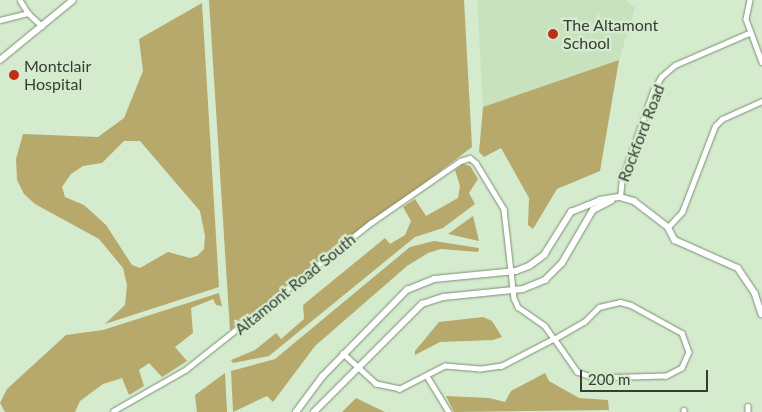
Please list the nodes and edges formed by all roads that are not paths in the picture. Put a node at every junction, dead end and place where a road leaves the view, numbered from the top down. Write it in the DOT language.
graph roads {
  1 [pos="20,0"];
  2 [pos="73,0"];
  3 [pos="750,0"];
  4 [pos="28,13"];
  5 [pos="0,20"];
  6 [pos="42,26"];
  7 [pos="749,33"];
  8 [pos="0,60"];
  9 [pos="762,62"];
  10 [pos="762,101"];
  11 [pos="620,197"];
  12 [pos="668,227"];
  13 [pos="511,272"];
  14 [pos="513,290"];
  15 [pos="762,314"];
  16 [pos="554,339"];
  17 [pos="344,354"];
  18 [pos="357,368"];
  19 [pos="427,376"];
  20 [pos="748,406"];
  21 [pos="113,411"];
  22 [pos="296,412"];
  23 [pos="314,412"];
  24 [pos="449,412"];
  25 [pos="748,412"];
  1 -- 4 [label="street"];
  2 -- 6 [label="main road"];
  3 -- 7 [label="street"];
  4 -- 5 [label="street"];
  4 -- 6 [label="street"];
  6 -- 8 [label="main road"];
  7 -- 9 [label="street"];
  7 -- 11 [label="street, Rockford Road"];
  10 -- 12 [label="street"];
  11 -- 12 [label="street"];
  11 -- 13 [label="street"];
  11 -- 14 [label="street"];
  12 -- 15 [label="street"];
  13 -- 14 [label="street"];
  13 -- 17 [label="street"];
  13 -- 21 [label="street, Altamont Road South"];
  14 -- 16 [label="street"];
  14 -- 18 [label="street"];
  16 -- 16 [label="street"];
  16 -- 19 [label="street"];
  17 -- 18 [label="street"];
  17 -- 22 [label="street"];
  18 -- 19 [label="street"];
  18 -- 23 [label="street"];
  19 -- 24 [label="street"];
  20 -- 25 [label="street"];
}
